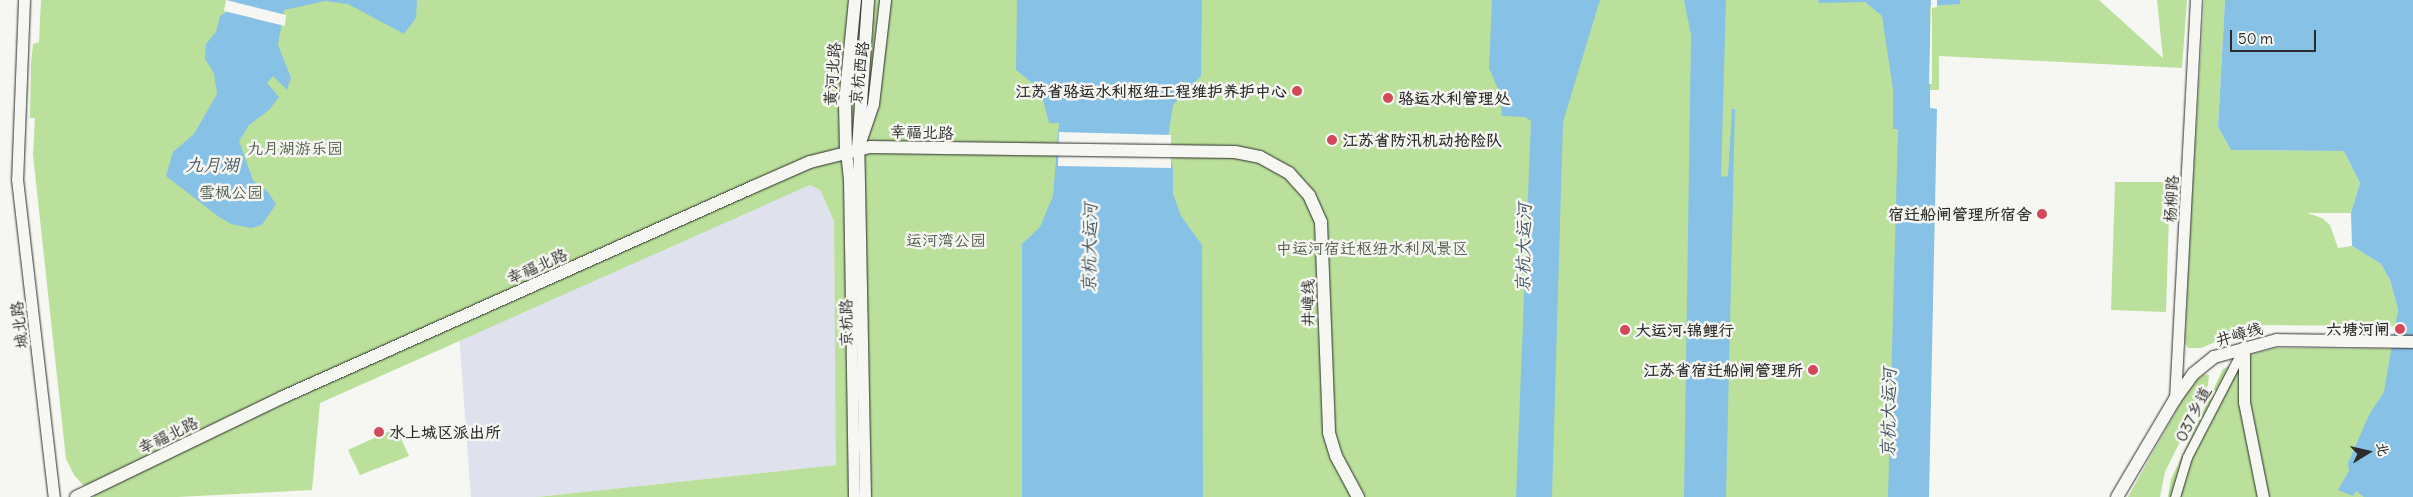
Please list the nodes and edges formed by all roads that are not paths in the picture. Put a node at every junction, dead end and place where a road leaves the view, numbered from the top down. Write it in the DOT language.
graph roads {
  1 [pos="24,0"];
  2 [pos="854,0"];
  3 [pos="868,0"];
  4 [pos="885,0"];
  5 [pos="2196,0"];
  6 [pos="852,150"];
  7 [pos="1172,151"];
  8 [pos="2413,342"];
  9 [pos="2244,347"];
  10 [pos="2175,399"];
  11 [pos="54,497"];
  12 [pos="76,497"];
  13 [pos="854,497"];
  14 [pos="865,497"];
  15 [pos="1358,497"];
  16 [pos="2118,497"];
  17 [pos="2175,497"];
  18 [pos="2263,497"];
  1 -- 11 [label="street, 城北路"];
  2 -- 6 [label="main road, 黄河北路"];
  3 -- 6 [label="main road, 黄河北路"];
  4 -- 6 [label="street, 京杭西路"];
  5 -- 10 [label="street, 杨柳路"];
  6 -- 7 [label="main road, 幸福北路"];
  6 -- 12 [label="main road, 幸福北路"];
  6 -- 13 [label="street, 京杭路"];
  6 -- 14 [label="street, 京杭路"];
  7 -- 15 [label="main road, 井嶂线"];
  8 -- 9 [label="main road, 井嶂线"];
  9 -- 10 [label="main road, 井嶂线"];
  9 -- 17 [label="street, 037乡道"];
  9 -- 18 [label="street"];
  10 -- 16 [label="main road, 井嶂线"];
}
